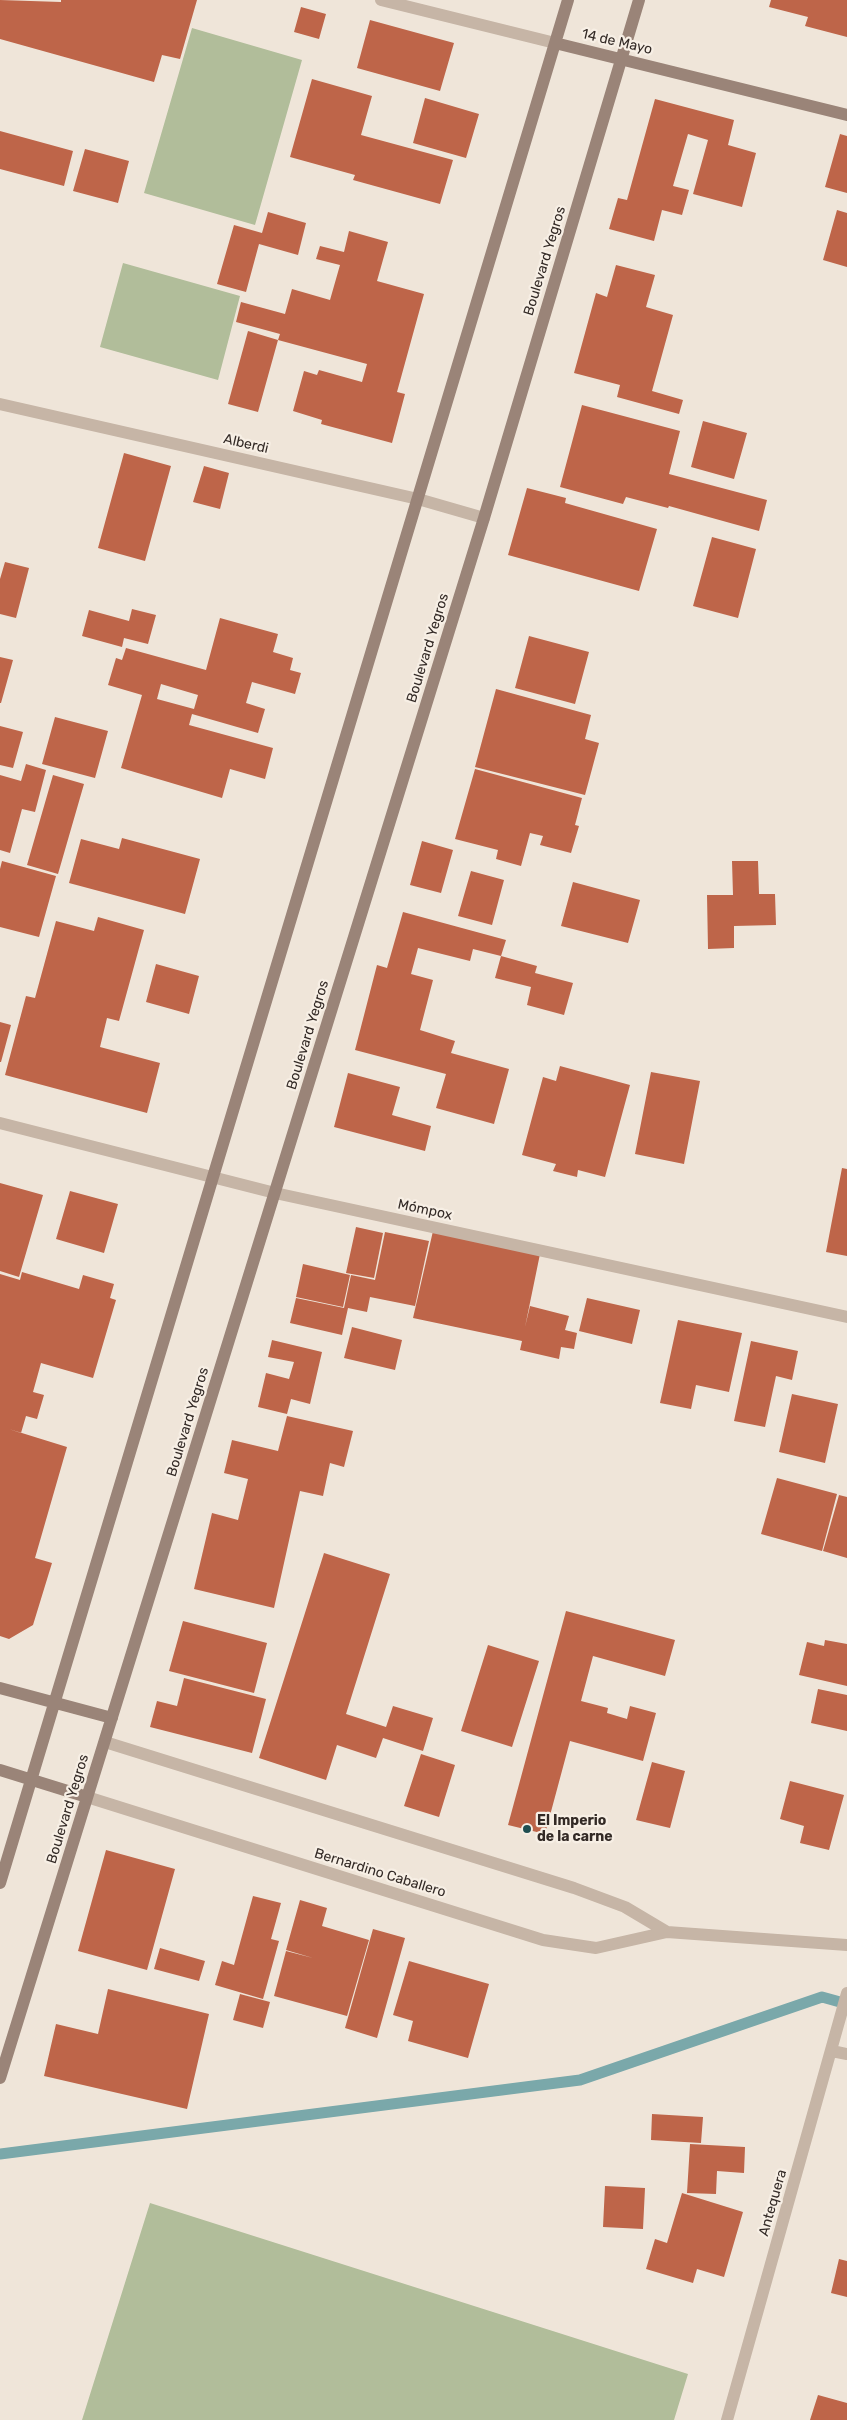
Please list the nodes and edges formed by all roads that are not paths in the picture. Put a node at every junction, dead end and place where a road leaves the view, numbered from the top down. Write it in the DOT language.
graph roads {
  1 [pos="380,0"];
  2 [pos="568,0"];
  3 [pos="639,0"];
  4 [pos="555,43"];
  5 [pos="621,58"];
  6 [pos="847,115"];
  7 [pos="0,404"];
  8 [pos="418,499"];
  9 [pos="484,518"];
  10 [pos="0,1123"];
  11 [pos="213,1178"];
  12 [pos="275,1193"];
  13 [pos="847,1317"];
  14 [pos="0,1688"];
  15 [pos="54,1703"];
  16 [pos="112,1718"];
  17 [pos="104,1742"];
  18 [pos="0,1770"];
  19 [pos="32,1778"];
  20 [pos="87,1797"];
  21 [pos="0,1883"];
  22 [pos="667,1932"];
  23 [pos="847,1945"];
  24 [pos="847,1993"];
  25 [pos="832,2051"];
  26 [pos="847,2054"];
  27 [pos="0,2078"];
  28 [pos="728,2420"];
  1 -- 4 [label="street, 14 de Mayo"];
  2 -- 4 [label="main road"];
  3 -- 5 [label="main road, Boulevard Yegros"];
  4 -- 5 [label="main road, 14 de Mayo"];
  4 -- 8 [label="main road"];
  5 -- 6 [label="main road, 14 de Mayo"];
  5 -- 9 [label="main road, Boulevard Yegros"];
  7 -- 8 [label="street, Alberdi"];
  8 -- 9 [label="street, Alberdi"];
  8 -- 11 [label="main road"];
  9 -- 12 [label="main road, Boulevard Yegros"];
  10 -- 11 [label="street, Mómpox"];
  11 -- 12 [label="street, Mómpox"];
  11 -- 15 [label="main road"];
  12 -- 13 [label="street, Mómpox"];
  12 -- 16 [label="main road, Boulevard Yegros"];
  14 -- 15 [label="main road"];
  15 -- 16 [label="main road"];
  15 -- 19 [label="main road"];
  16 -- 17 [label="main road, Boulevard Yegros"];
  17 -- 20 [label="main road, Boulevard Yegros"];
  17 -- 22 [label="street, Bernardino Caballero"];
  18 -- 19 [label="main road"];
  19 -- 20 [label="main road"];
  19 -- 21 [label="main road"];
  20 -- 22 [label="street, Bernardino Caballero"];
  20 -- 27 [label="main road, Boulevard Yegros"];
  22 -- 23 [label="street, Bernardino Caballero"];
  24 -- 25 [label="street, Antequera"];
  25 -- 26 [label="street"];
  25 -- 28 [label="street, Antequera"];
}
